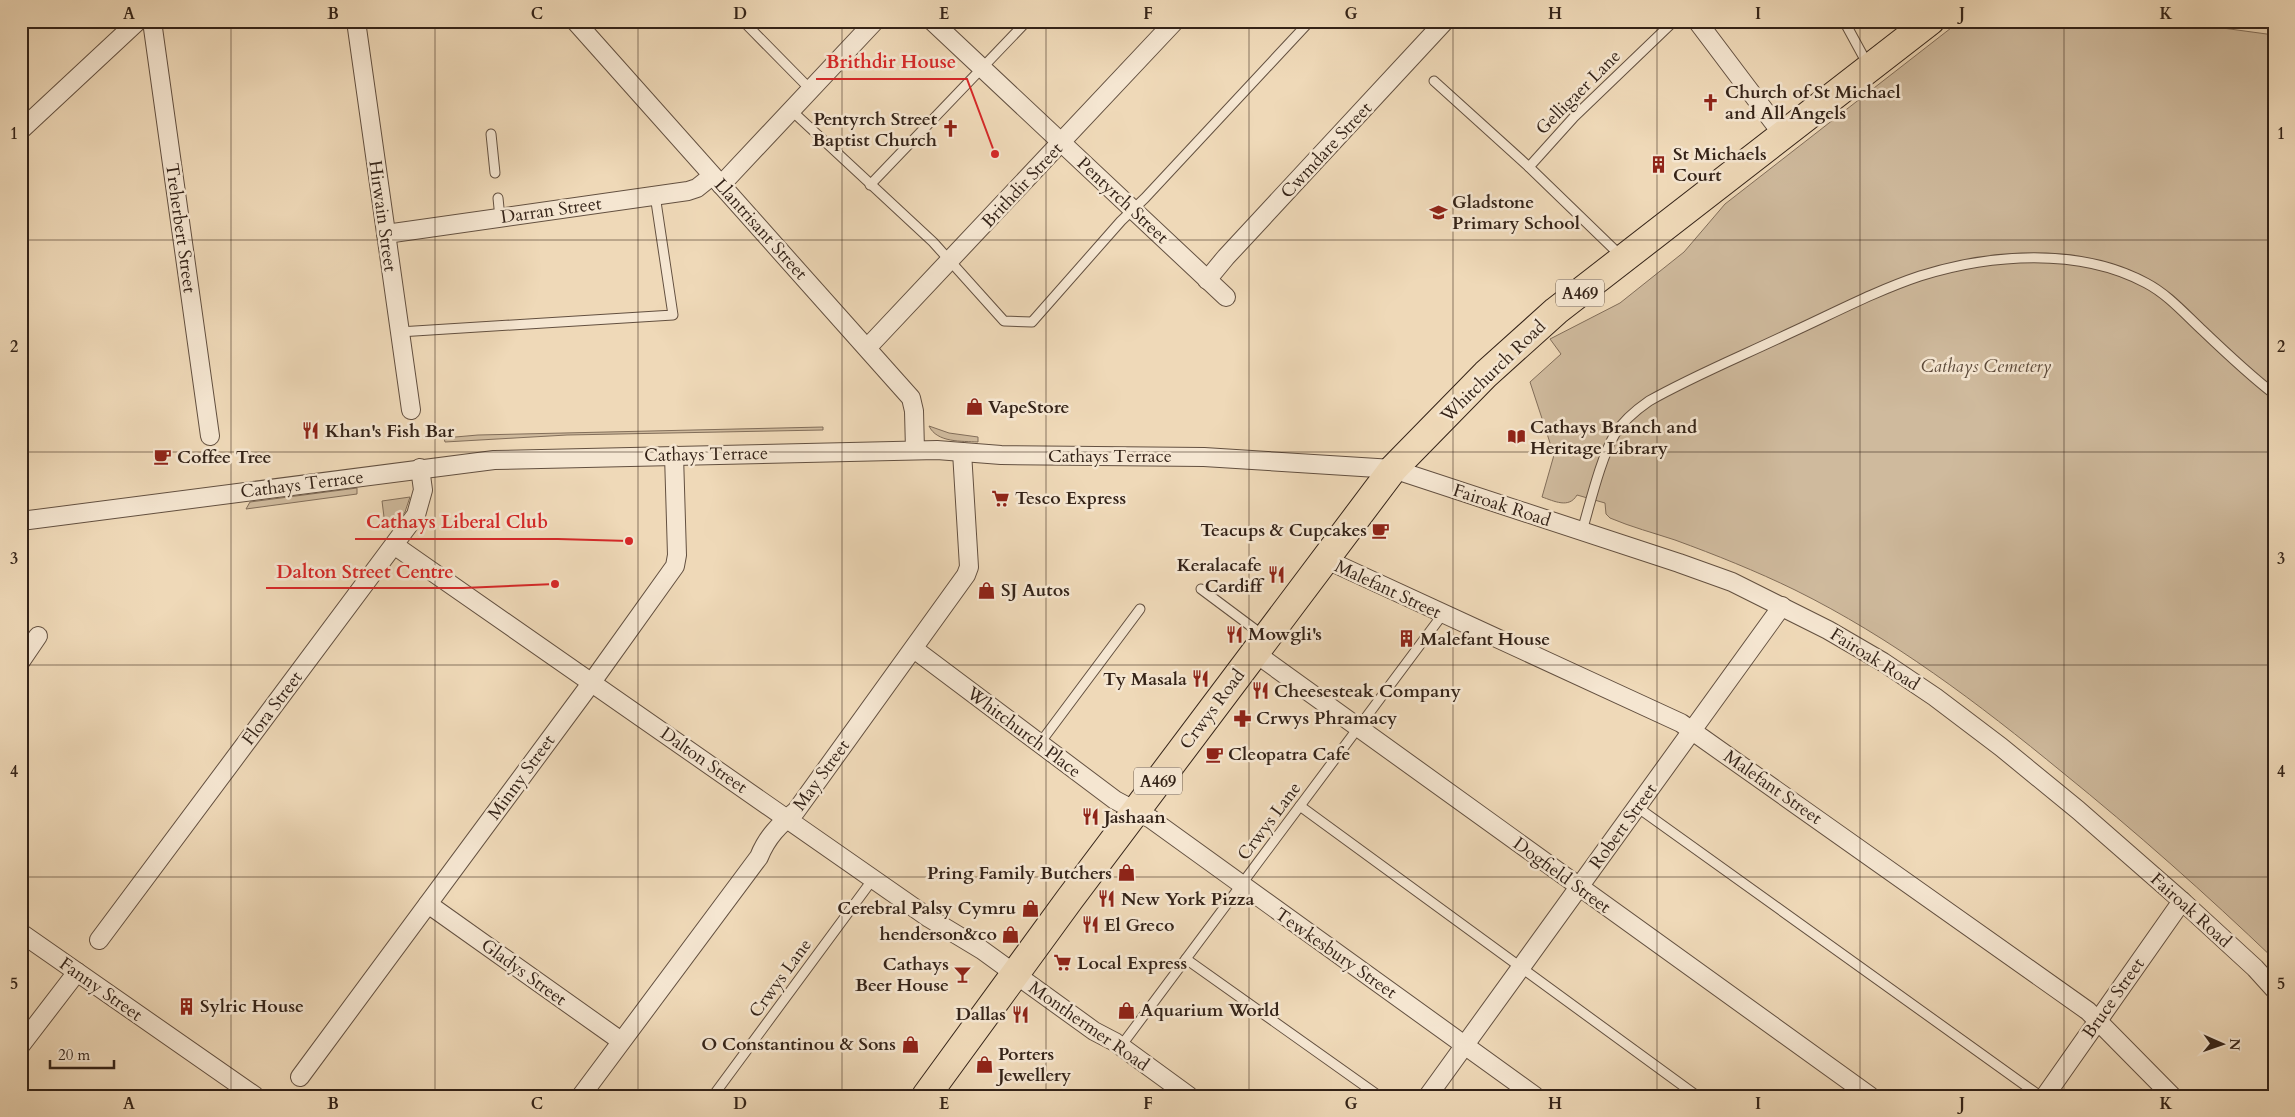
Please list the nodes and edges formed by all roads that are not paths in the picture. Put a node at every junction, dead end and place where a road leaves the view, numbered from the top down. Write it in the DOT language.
graph roads {
  1 [pos="138,21"];
  2 [pos="152,21"];
  3 [pos="356,21"];
  4 [pos="575,21"];
  5 [pos="743,21"];
  6 [pos="875,21"];
  7 [pos="932,21"];
  8 [pos="1027,21"];
  9 [pos="1174,21"];
  10 [pos="1310,21"];
  11 [pos="1445,21"];
  12 [pos="1674,21"];
  13 [pos="1697,21"];
  14 [pos="1844,21"];
  15 [pos="1930,21"];
  16 [pos="983,68"];
  17 [pos="1870,68"];
  18 [pos="1434,81"];
  19 [pos="811,90"];
  20 [pos="792,111"];
  21 [pos="21,130"];
  22 [pos="491,134"];
  23 [pos="1783,135"];
  24 [pos="1061,142"];
  25 [pos="1529,167"];
  26 [pos="495,174"];
  27 [pos="717,180"];
  28 [pos="870,185"];
  29 [pos="656,196"];
  30 [pos="498,198"];
  31 [pos="1133,210"];
  32 [pos="500,218"];
  33 [pos="386,234"];
  34 [pos="1624,258"];
  35 [pos="950,262"];
  36 [pos="1208,280"];
  37 [pos="1226,297"];
  38 [pos="399,332"];
  39 [pos="868,347"];
  40 [pos="2274,394"];
  41 [pos="410,410"];
  42 [pos="210,436"];
  43 [pos="915,450"];
  44 [pos="962,452"];
  45 [pos="674,455"];
  46 [pos="420,468"];
  47 [pos="1394,468"];
  48 [pos="21,521"];
  49 [pos="1582,531"];
  50 [pos="394,544"];
  51 [pos="1325,559"];
  52 [pos="1201,589"];
  53 [pos="1782,606"];
  54 [pos="1140,609"];
  55 [pos="1443,614"];
  56 [pos="38,636"];
  57 [pos="1260,645"];
  58 [pos="914,649"];
  59 [pos="21,661"];
  60 [pos="592,682"];
  61 [pos="1359,728"];
  62 [pos="1692,730"];
  63 [pos="1040,743"];
  64 [pos="1300,806"];
  65 [pos="1637,807"];
  66 [pos="1136,812"];
  67 [pos="787,819"];
  68 [pos="873,880"];
  69 [pos="1241,885"];
  70 [pos="1579,887"];
  71 [pos="2182,901"];
  72 [pos="428,904"];
  73 [pos="21,933"];
  74 [pos="99,940"];
  75 [pos="1186,960"];
  76 [pos="1521,967"];
  77 [pos="77,972"];
  78 [pos="1014,974"];
  79 [pos="2274,989"];
  80 [pos="2098,1020"];
  81 [pos="621,1041"];
  82 [pos="21,1045"];
  83 [pos="1465,1045"];
  84 [pos="1121,1046"];
  85 [pos="300,1077"];
  86 [pos="255,1096"];
  87 [pos="581,1096"];
  88 [pos="713,1096"];
  89 [pos="926,1096"];
  90 [pos="1189,1096"];
  91 [pos="1379,1096"];
  92 [pos="1428,1096"];
  93 [pos="1536,1096"];
  94 [pos="1697,1096"];
  95 [pos="1870,1096"];
  96 [pos="2040,1096"];
  97 [pos="2045,1096"];
  98 [pos="2172,1096"];
  1 -- 21 [label="street"];
  2 -- 42 [label="street, Treherbert Street"];
  3 -- 33 [label="street, Hirwain Street"];
  4 -- 27 [label="street, Llantrisant Street"];
  5 -- 19 [label="lane"];
  6 -- 19 [label="street, Darran Street"];
  7 -- 16 [label="street, Pentyrch Street"];
  8 -- 16 [label="lane"];
  9 -- 24 [label="street, Brithdir Street"];
  10 -- 31 [label="lane"];
  11 -- 36 [label="street, Cwmdare Street"];
  12 -- 25 [label="lane, Gelligaer Lane"];
  13 -- 23 [label="street"];
  14 -- 17 [label="lane"];
  15 -- 17 [label="main road, Whitchurch Road / A469"];
  16 -- 24 [label="street, Pentyrch Street"];
  16 -- 28 [label="lane"];
  17 -- 23 [label="main road, Whitchurch Road / A469"];
  18 -- 25 [label="lane"];
  19 -- 20 [label="street, Darran Street"];
  20 -- 27 [label="street, Darran Street"];
  20 -- 28 [label="lane"];
  22 -- 26 [label="lane"];
  23 -- 34 [label="main road, Whitchurch Road / A469"];
  24 -- 31 [label="street, Pentyrch Street"];
  24 -- 35 [label="street, Brithdir Street"];
  25 -- 34 [label="lane"];
  27 -- 29 [label="street, Darran Street"];
  27 -- 39 [label="street, Llantrisant Street"];
  28 -- 35 [label="lane"];
  29 -- 32 [label="street, Darran Street"];
  29 -- 38 [label="lane"];
  30 -- 32 [label="lane"];
  31 -- 35 [label="lane"];
  31 -- 36 [label="street, Pentyrch Street"];
  32 -- 33 [label="street, Darran Street"];
  33 -- 38 [label="street, Hirwain Street"];
  34 -- 47 [label="main road, Whitchurch Road / A469"];
  35 -- 39 [label="street, Brithdir Street"];
  36 -- 37 [label="street, Pentyrch Street"];
  38 -- 41 [label="street, Hirwain Street"];
  39 -- 43 [label="street, Llantrisant Street"];
  40 -- 49 [label="lane"];
  43 -- 44 [label="street, Cathays Terrace"];
  43 -- 45 [label="street, Cathays Terrace"];
  44 -- 47 [label="street, Cathays Terrace"];
  44 -- 58 [label="street, May Street"];
  45 -- 46 [label="street, Cathays Terrace"];
  45 -- 60 [label="street, Minny Street"];
  46 -- 48 [label="street, Cathays Terrace"];
  46 -- 50 [label="street, Flora Street"];
  47 -- 49 [label="street, Fairoak Road"];
  47 -- 51 [label="main road, Crwys Road / A469"];
  49 -- 53 [label="street, Fairoak Road"];
  50 -- 60 [label="street, Dalton Street"];
  50 -- 74 [label="street, Flora Street"];
  51 -- 55 [label="street, Malefant Street"];
  51 -- 57 [label="main road, Crwys Road / A469"];
  52 -- 57 [label="lane"];
  53 -- 62 [label="street, Robert Street"];
  53 -- 71 [label="street, Fairoak Road"];
  54 -- 63 [label="lane"];
  55 -- 61 [label="lane, Crwys Lane"];
  55 -- 62 [label="street, Malefant Street"];
  56 -- 59 [label="street"];
  57 -- 61 [label="street, Dogfield Street"];
  57 -- 66 [label="main road, Crwys Road / A469"];
  58 -- 63 [label="street, Whitchurch Place"];
  58 -- 67 [label="street, May Street"];
  60 -- 67 [label="street, Dalton Street"];
  60 -- 72 [label="street, Minny Street"];
  61 -- 64 [label="lane, Crwys Lane"];
  61 -- 70 [label="street, Dogfield Street"];
  62 -- 65 [label="street, Robert Street"];
  62 -- 80 [label="street, Malefant Street"];
  63 -- 66 [label="street, Whitchurch Place"];
  64 -- 69 [label="lane, Crwys Lane"];
  64 -- 76 [label="lane"];
  65 -- 70 [label="street, Robert Street"];
  65 -- 96 [label="lane"];
  66 -- 69 [label="street, Tewkesbury Street"];
  66 -- 78 [label="main road, Crwys Road / A469"];
  67 -- 68 [label="street, Dalton Street"];
  67 -- 81 [label="street, May Street"];
  68 -- 78 [label="street, Dalton Street"];
  68 -- 88 [label="lane, Crwys Lane"];
  69 -- 75 [label="lane, Crwys Lane"];
  69 -- 83 [label="street, Tewkesbury Street"];
  70 -- 76 [label="street, Robert Street"];
  70 -- 95 [label="street, Dogfield Street"];
  71 -- 79 [label="street, Fairoak Road"];
  71 -- 80 [label="street, Bruce Street"];
  72 -- 81 [label="street, Gladys Street"];
  72 -- 85 [label="street, Minny Street"];
  73 -- 77 [label="street, Fanny Street"];
  75 -- 84 [label="lane, Crwys Lane"];
  75 -- 91 [label="lane"];
  76 -- 83 [label="street, Robert Street"];
  76 -- 94 [label="lane"];
  77 -- 82 [label="street"];
  77 -- 86 [label="street, Fanny Street"];
  78 -- 84 [label="street, Monthermer Road"];
  78 -- 89 [label="main road, Crwys Road / A469"];
  80 -- 97 [label="street, Bruce Street"];
  80 -- 98 [label="street, Malefant Street"];
  81 -- 87 [label="street, May Street"];
  83 -- 92 [label="street, Robert Street"];
  83 -- 93 [label="street, Tewkesbury Street"];
  84 -- 90 [label="street, Monthermer Road"];
}
